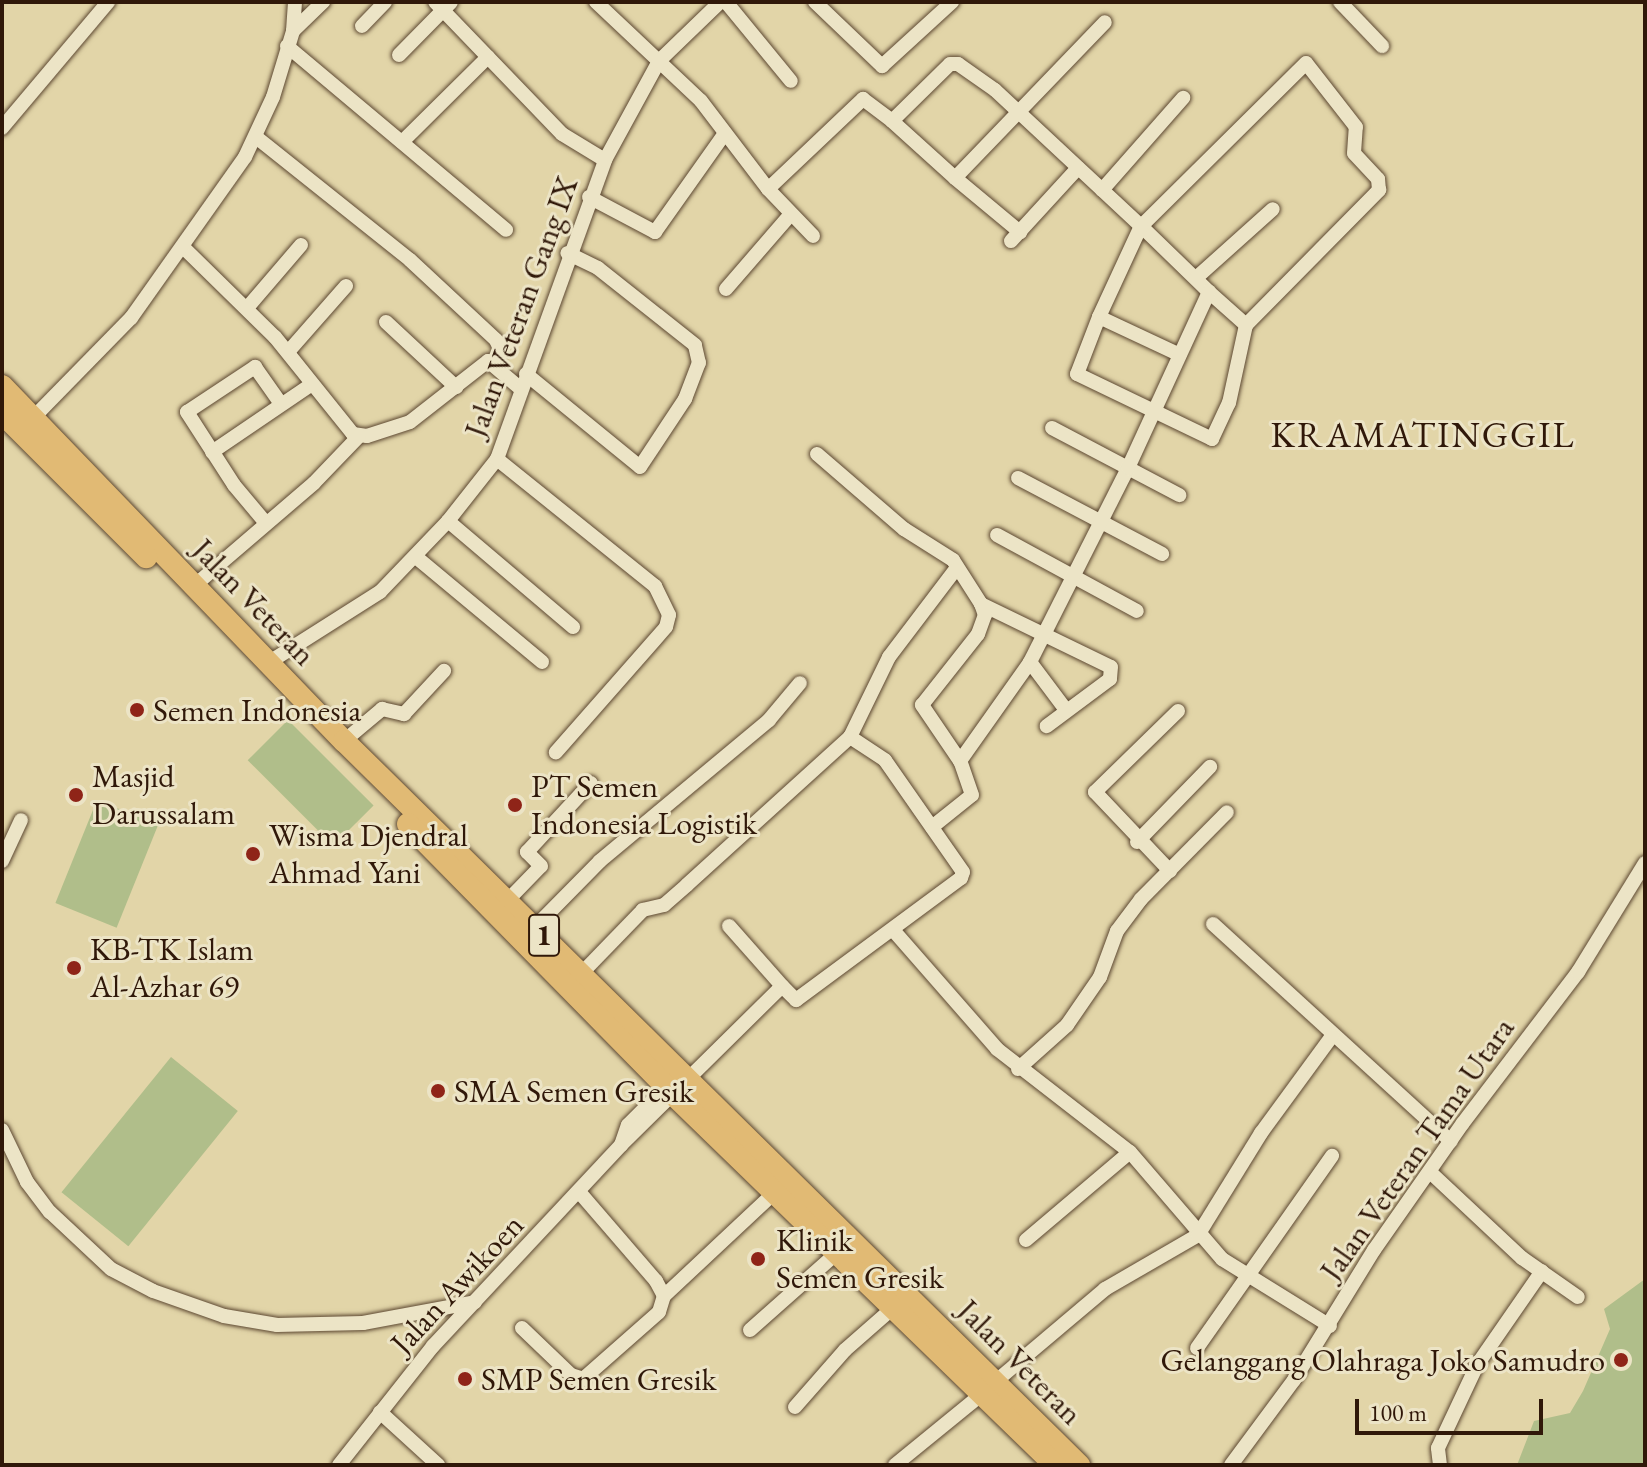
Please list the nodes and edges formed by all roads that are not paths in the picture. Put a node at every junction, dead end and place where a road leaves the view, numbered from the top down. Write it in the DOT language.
graph roads {
  1 [pos="108,2"];
  2 [pos="295,2"];
  3 [pos="323,2"];
  4 [pos="385,2"];
  5 [pos="596,2"];
  6 [pos="720,2"];
  7 [pos="726,2"];
  8 [pos="815,2"];
  9 [pos="952,2"];
  10 [pos="1340,2"];
  11 [pos="443,5"];
  12 [pos="1105,22"];
  13 [pos="362,26"];
  14 [pos="293,31"];
  15 [pos="287,46"];
  16 [pos="1382,46"];
  17 [pos="399,55"];
  18 [pos="488,57"];
  19 [pos="659,61"];
  20 [pos="791,81"];
  21 [pos="1183,98"];
  22 [pos="1019,113"];
  23 [pos="892,121"];
  24 [pos="2,128"];
  25 [pos="725,133"];
  26 [pos="256,137"];
  27 [pos="402,142"];
  28 [pos="605,160"];
  29 [pos="1078,168"];
  30 [pos="955,178"];
  31 [pos="768,189"];
  32 [pos="1102,190"];
  33 [pos="589,197"];
  34 [pos="1273,209"];
  35 [pos="791,214"];
  36 [pos="1141,226"];
  37 [pos="506,230"];
  38 [pos="813,236"];
  39 [pos="301,245"];
  40 [pos="185,249"];
  41 [pos="567,253"];
  42 [pos="1196,278"];
  43 [pos="346,286"];
  44 [pos="726,289"];
  45 [pos="1209,292"];
  46 [pos="247,308"];
  47 [pos="1099,317"];
  48 [pos="386,322"];
  49 [pos="1246,325"];
  50 [pos="288,352"];
  51 [pos="1180,355"];
  52 [pos="496,364"];
  53 [pos="523,381"];
  54 [pos="312,384"];
  55 [pos="456,387"];
  56 [pos="5,396"];
  57 [pos="281,404"];
  58 [pos="1154,415"];
  59 [pos="33,418"];
  60 [pos="1052,428"];
  61 [pos="359,436"];
  62 [pos="212,452"];
  63 [pos="817,454"];
  64 [pos="497,459"];
  65 [pos="1128,468"];
  66 [pos="1018,478"];
  67 [pos="1179,495"];
  68 [pos="448,521"];
  69 [pos="1098,521"];
  70 [pos="265,522"];
  71 [pos="997,535"];
  72 [pos="1162,554"];
  73 [pos="416,557"];
  74 [pos="955,570"];
  75 [pos="1070,576"];
  76 [pos="194,586"];
  77 [pos="981,604"];
  78 [pos="1137,611"];
  79 [pos="573,627"];
  80 [pos="1043,635"];
  81 [pos="542,662"];
  82 [pos="1030,662"];
  83 [pos="268,663"];
  84 [pos="444,671"];
  85 [pos="800,683"];
  86 [pos="1066,710"];
  87 [pos="1178,711"];
  88 [pos="1047,726"];
  89 [pos="850,737"];
  90 [pos="344,741"];
  91 [pos="556,752"];
  92 [pos="960,761"];
  93 [pos="1210,767"];
  94 [pos="591,783"];
  95 [pos="1227,812"];
  96 [pos="21,820"];
  97 [pos="932,827"];
  98 [pos="1137,842"];
  99 [pos="2,861"];
  100 [pos="1645,863"];
  101 [pos="1170,871"];
  102 [pos="508,900"];
  103 [pos="1213,924"];
  104 [pos="536,926"];
  105 [pos="729,926"];
  106 [pos="893,930"];
  107 [pos="581,974"];
  108 [pos="782,986"];
  109 [pos="1332,1036"];
  110 [pos="1018,1069"];
  111 [pos="676,1083"];
  112 [pos="2,1130"];
  113 [pos="1451,1141"];
  114 [pos="1130,1152"];
  115 [pos="1332,1156"];
  116 [pos="1430,1172"];
  117 [pos="775,1192"];
  118 [pos="580,1193"];
  119 [pos="1198,1235"];
  120 [pos="1026,1240"];
  121 [pos="838,1252"];
  122 [pos="1542,1271"];
  123 [pos="1249,1276"];
  124 [pos="664,1296"];
  125 [pos="1578,1297"];
  126 [pos="476,1302"];
  127 [pos="893,1308"];
  128 [pos="1330,1326"];
  129 [pos="522,1328"];
  130 [pos="750,1330"];
  131 [pos="1197,1348"];
  132 [pos="988,1388"];
  133 [pos="795,1407"];
  134 [pos="380,1412"];
  135 [pos="343,1463"];
  136 [pos="438,1465"];
  137 [pos="895,1465"];
  138 [pos="1055,1465"];
  139 [pos="1079,1465"];
  140 [pos="1231,1465"];
  141 [pos="1440,1465"];
  1 -- 24 [label="street"];
  2 -- 14 [label="street"];
  3 -- 14 [label="street"];
  4 -- 13 [label="street"];
  5 -- 19 [label="street"];
  6 -- 19 [label="street, Jalan Veteran Gang IX"];
  7 -- 20 [label="street"];
  8 -- 9 [label="street"];
  10 -- 16 [label="street"];
  11 -- 17 [label="street"];
  11 -- 18 [label="street"];
  12 -- 22 [label="street"];
  14 -- 15 [label="street"];
  15 -- 26 [label="street"];
  15 -- 27 [label="street"];
  18 -- 27 [label="street"];
  18 -- 28 [label="street"];
  19 -- 25 [label="street"];
  19 -- 28 [label="street, Jalan Veteran Gang IX"];
  21 -- 32 [label="street"];
  22 -- 23 [label="street"];
  22 -- 29 [label="street"];
  22 -- 30 [label="street"];
  23 -- 30 [label="street"];
  23 -- 31 [label="street"];
  25 -- 31 [label="street"];
  25 -- 33 [label="street"];
  26 -- 40 [label="street"];
  26 -- 52 [label="street"];
  27 -- 37 [label="street"];
  28 -- 33 [label="street, Jalan Veteran Gang IX"];
  29 -- 30 [label="street"];
  29 -- 32 [label="street"];
  31 -- 35 [label="street"];
  32 -- 36 [label="street"];
  33 -- 41 [label="street, Jalan Veteran Gang IX"];
  34 -- 42 [label="street"];
  35 -- 38 [label="street"];
  35 -- 44 [label="street"];
  36 -- 42 [label="street"];
  36 -- 47 [label="street"];
  36 -- 49 [label="street"];
  39 -- 46 [label="street"];
  40 -- 46 [label="street"];
  40 -- 59 [label="street"];
  41 -- 53 [label="street, Jalan Veteran Gang IX"];
  41 -- 53 [label="street"];
  42 -- 45 [label="street"];
  43 -- 50 [label="street"];
  45 -- 49 [label="street"];
  45 -- 51 [label="street"];
  46 -- 50 [label="street"];
  47 -- 51 [label="street"];
  47 -- 58 [label="street"];
  48 -- 55 [label="street"];
  49 -- 58 [label="street"];
  50 -- 54 [label="street"];
  51 -- 58 [label="street"];
  52 -- 53 [label="street"];
  52 -- 55 [label="street"];
  53 -- 64 [label="street, Jalan Veteran Gang IX"];
  54 -- 57 [label="street"];
  54 -- 61 [label="street"];
  55 -- 61 [label="street"];
  56 -- 59 [label="highway, Jalan Veteran / 1"];
  56 -- 111 [label="highway, Jalan Veteran / 1"];
  57 -- 62 [label="street"];
  57 -- 62 [label="street"];
  58 -- 65 [label="street"];
  59 -- 76 [label="highway, Jalan Veteran / 1"];
  60 -- 65 [label="street"];
  61 -- 70 [label="street"];
  62 -- 70 [label="street"];
  63 -- 74 [label="street"];
  64 -- 68 [label="street, Jalan Veteran Gang IX"];
  64 -- 91 [label="street"];
  65 -- 67 [label="street"];
  65 -- 69 [label="street"];
  66 -- 69 [label="street"];
  68 -- 73 [label="street, Jalan Veteran Gang IX"];
  68 -- 79 [label="street"];
  69 -- 72 [label="street"];
  69 -- 75 [label="street"];
  70 -- 76 [label="street"];
  71 -- 75 [label="street"];
  73 -- 81 [label="street"];
  73 -- 83 [label="street, Jalan Veteran Gang IX"];
  74 -- 77 [label="street"];
  74 -- 89 [label="street"];
  75 -- 78 [label="street"];
  75 -- 80 [label="street"];
  76 -- 83 [label="highway, Jalan Veteran / 1"];
  77 -- 80 [label="street"];
  77 -- 92 [label="street"];
  80 -- 82 [label="street"];
  80 -- 86 [label="street"];
  82 -- 86 [label="street"];
  82 -- 92 [label="street"];
  83 -- 90 [label="highway, Jalan Veteran / 1"];
  84 -- 90 [label="street"];
  85 -- 104 [label="street"];
  86 -- 88 [label="street"];
  87 -- 98 [label="street"];
  89 -- 97 [label="street"];
  89 -- 107 [label="street"];
  90 -- 102 [label="highway, Jalan Veteran / 1"];
  92 -- 97 [label="street"];
  93 -- 98 [label="street"];
  94 -- 102 [label="street"];
  95 -- 101 [label="street"];
  96 -- 99 [label="street"];
  97 -- 106 [label="street"];
  98 -- 101 [label="street"];
  100 -- 113 [label="street, Jalan Veteran Tama Utara"];
  101 -- 110 [label="street"];
  102 -- 104 [label="highway, Jalan Veteran / 1"];
  103 -- 109 [label="street"];
  104 -- 107 [label="highway, Jalan Veteran / 1"];
  105 -- 108 [label="street"];
  106 -- 108 [label="street"];
  106 -- 110 [label="street"];
  107 -- 111 [label="highway, Jalan Veteran / 1"];
  108 -- 111 [label="street, Jalan Awikoen"];
  109 -- 113 [label="street"];
  109 -- 119 [label="street"];
  110 -- 114 [label="street"];
  111 -- 117 [label="highway, Jalan Veteran / 1"];
  111 -- 118 [label="street, Jalan Awikoen"];
  111 -- 132 [label="highway, Jalan Veteran / 1"];
  112 -- 126 [label="street"];
  113 -- 116 [label="street, Jalan Veteran Tama Utara"];
  114 -- 119 [label="street"];
  114 -- 120 [label="street"];
  115 -- 123 [label="street"];
  116 -- 122 [label="street"];
  116 -- 128 [label="street, Jalan Veteran Tama Utara"];
  117 -- 121 [label="highway, Jalan Veteran / 1"];
  117 -- 124 [label="street"];
  118 -- 124 [label="street"];
  118 -- 126 [label="street, Jalan Awikoen"];
  119 -- 123 [label="street"];
  119 -- 132 [label="street"];
  121 -- 127 [label="highway, Jalan Veteran / 1"];
  121 -- 130 [label="street"];
  122 -- 125 [label="street"];
  122 -- 141 [label="street"];
  123 -- 128 [label="street"];
  123 -- 131 [label="street"];
  124 -- 129 [label="street"];
  126 -- 134 [label="street, Jalan Awikoen"];
  127 -- 132 [label="highway, Jalan Veteran / 1"];
  127 -- 133 [label="street"];
  128 -- 140 [label="street, Jalan Veteran Tama Utara"];
  132 -- 137 [label="street"];
  132 -- 138 [label="highway, Jalan Veteran / 1"];
  132 -- 139 [label="highway, Jalan Veteran / 1"];
  134 -- 135 [label="street, Jalan Awikoen"];
  134 -- 136 [label="street"];
}
